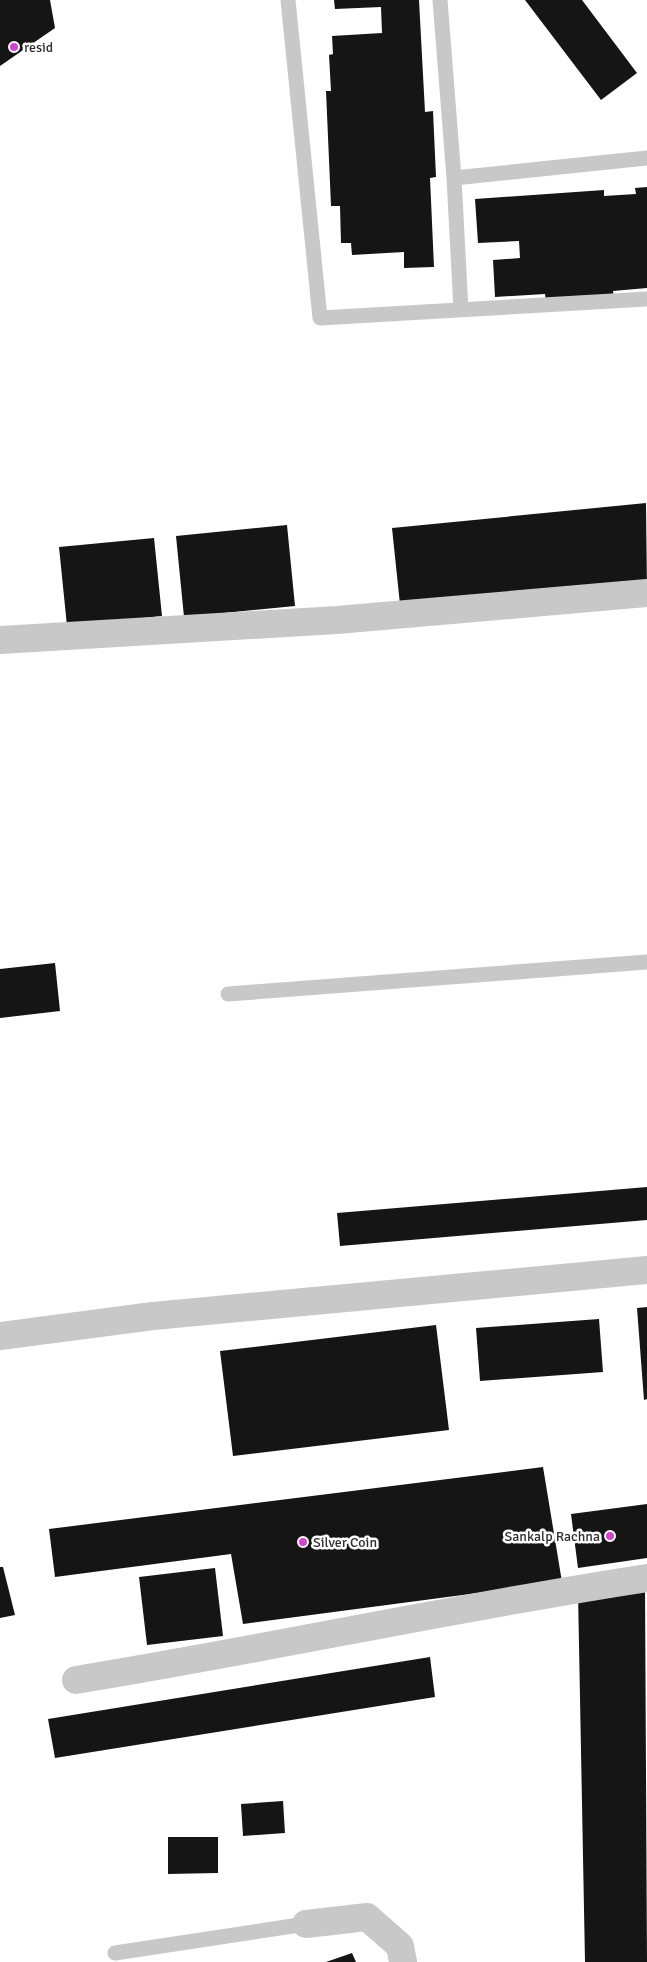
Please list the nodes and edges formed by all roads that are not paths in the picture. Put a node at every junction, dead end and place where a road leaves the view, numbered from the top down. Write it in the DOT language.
graph roads {
  1 [pos="288,0"];
  2 [pos="440,0"];
  3 [pos="647,158"];
  4 [pos="454,178"];
  5 [pos="647,299"];
  6 [pos="461,310"];
  7 [pos="647,593"];
  8 [pos="0,640"];
  9 [pos="647,962"];
  10 [pos="228,994"];
  11 [pos="647,1270"];
  12 [pos="0,1336"];
  13 [pos="647,1578"];
  14 [pos="76,1680"];
  15 [pos="306,1924"];
  16 [pos="115,1953"];
  17 [pos="403,1962"];
  1 -- 6 [label="lane"];
  2 -- 4 [label="lane"];
  3 -- 4 [label="lane"];
  4 -- 6 [label="lane"];
  5 -- 6 [label="lane"];
  7 -- 8 [label="street"];
  9 -- 10 [label="lane"];
  11 -- 12 [label="street"];
  13 -- 14 [label="street"];
  15 -- 16 [label="lane"];
  15 -- 17 [label="street"];
}
